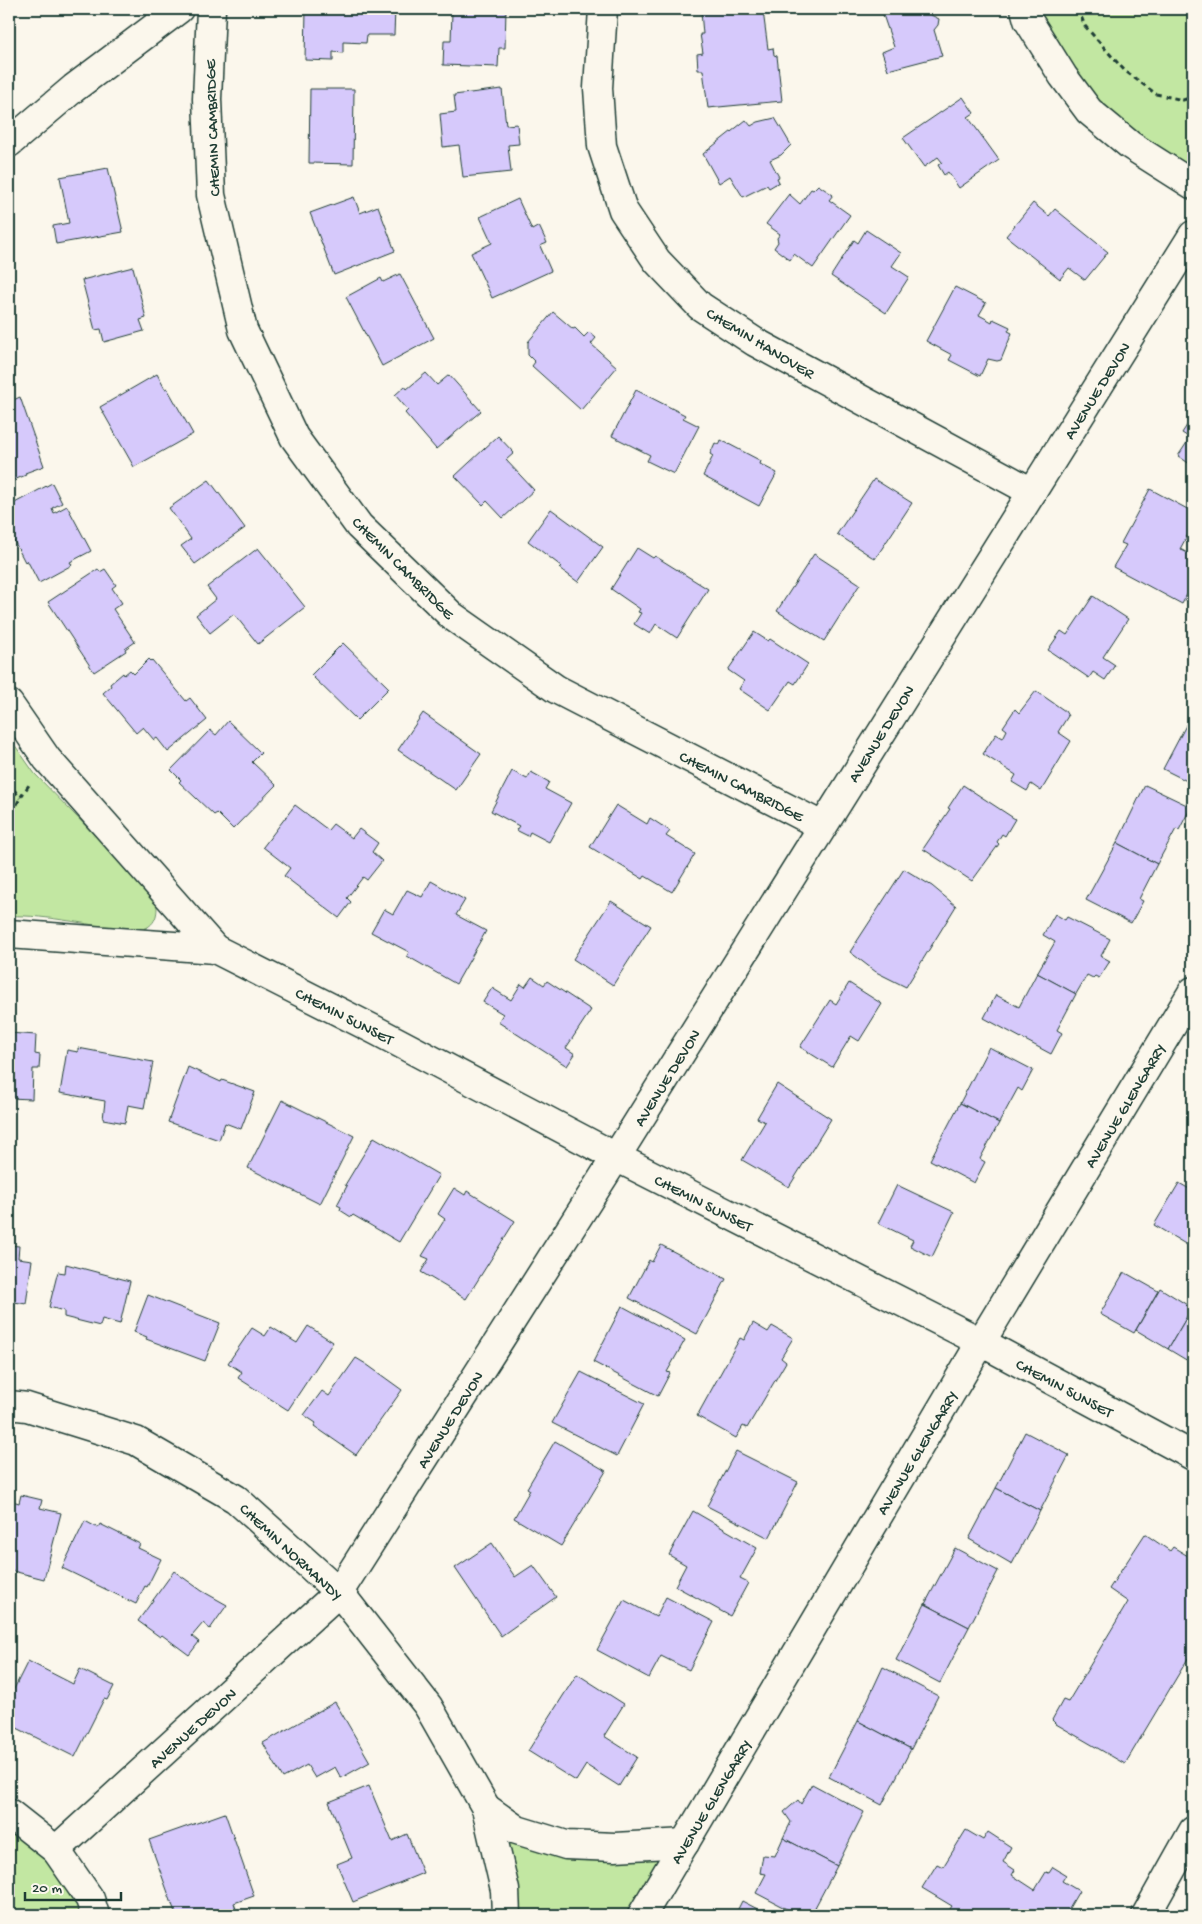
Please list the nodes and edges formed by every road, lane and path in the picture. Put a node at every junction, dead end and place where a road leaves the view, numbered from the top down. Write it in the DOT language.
graph roads {
  1 [pos="179,9"];
  2 [pos="211,9"];
  3 [pos="603,9"];
  4 [pos="1024,9"];
  5 [pos="1078,9"];
  6 [pos="1193,98"];
  7 [pos="9,143"];
  8 [pos="1193,185"];
  9 [pos="1193,235"];
  10 [pos="1032,492"];
  11 [pos="9,704"];
  12 [pos="47,759"];
  13 [pos="9,783"];
  14 [pos="20,798"];
  15 [pos="9,821"];
  16 [pos="822,826"];
  17 [pos="9,934"];
  18 [pos="215,949"];
  19 [pos="1193,991"];
  20 [pos="616,1157"];
  21 [pos="981,1342"];
  22 [pos="9,1405"];
  23 [pos="1193,1456"];
  24 [pos="339,1592"];
  25 [pos="486,1808"];
  26 [pos="9,1814"];
  27 [pos="1193,1831"];
  28 [pos="685,1844"];
  29 [pos="56,1850"];
  30 [pos="95,1915"];
  31 [pos="506,1915"];
  32 [pos="642,1915"];
  33 [pos="1146,1915"];
  1 -- 7 [label="street"];
  2 -- 16 [label="street, CHEMIN CAMBRIDGE"];
  3 -- 10 [label="street, CHEMIN HANOVER"];
  4 -- 8 [label="street"];
  5 -- 6 [label="path"];
  9 -- 10 [label="street, AVENUE DEVON"];
  10 -- 16 [label="street, AVENUE DEVON"];
  11 -- 12 [label="street, CHEMIN SUNSET"];
  12 -- 14 [label="path"];
  12 -- 18 [label="street, CHEMIN SUNSET"];
  13 -- 14 [label="path"];
  14 -- 15 [label="path"];
  16 -- 20 [label="street, AVENUE DEVON"];
  17 -- 18 [label="street, CHEMIN SUNSET"];
  18 -- 20 [label="street, CHEMIN SUNSET"];
  19 -- 21 [label="street, AVENUE GLENGARRY"];
  20 -- 21 [label="street, CHEMIN SUNSET"];
  20 -- 24 [label="street, AVENUE DEVON"];
  21 -- 23 [label="street, CHEMIN SUNSET"];
  21 -- 28 [label="street, AVENUE GLENGARRY"];
  22 -- 24 [label="street, CHEMIN NORMANDY"];
  24 -- 25 [label="street, CHEMIN NORMANDY"];
  24 -- 29 [label="street, AVENUE DEVON"];
  25 -- 28 [label="street, CHEMIN NORMANDY"];
  25 -- 31 [label="street, CHEMIN NORMANDY"];
  26 -- 29 [label="street"];
  27 -- 33 [label="street"];
  28 -- 32 [label="street, AVENUE GLENGARRY"];
  29 -- 30 [label="street"];
}
